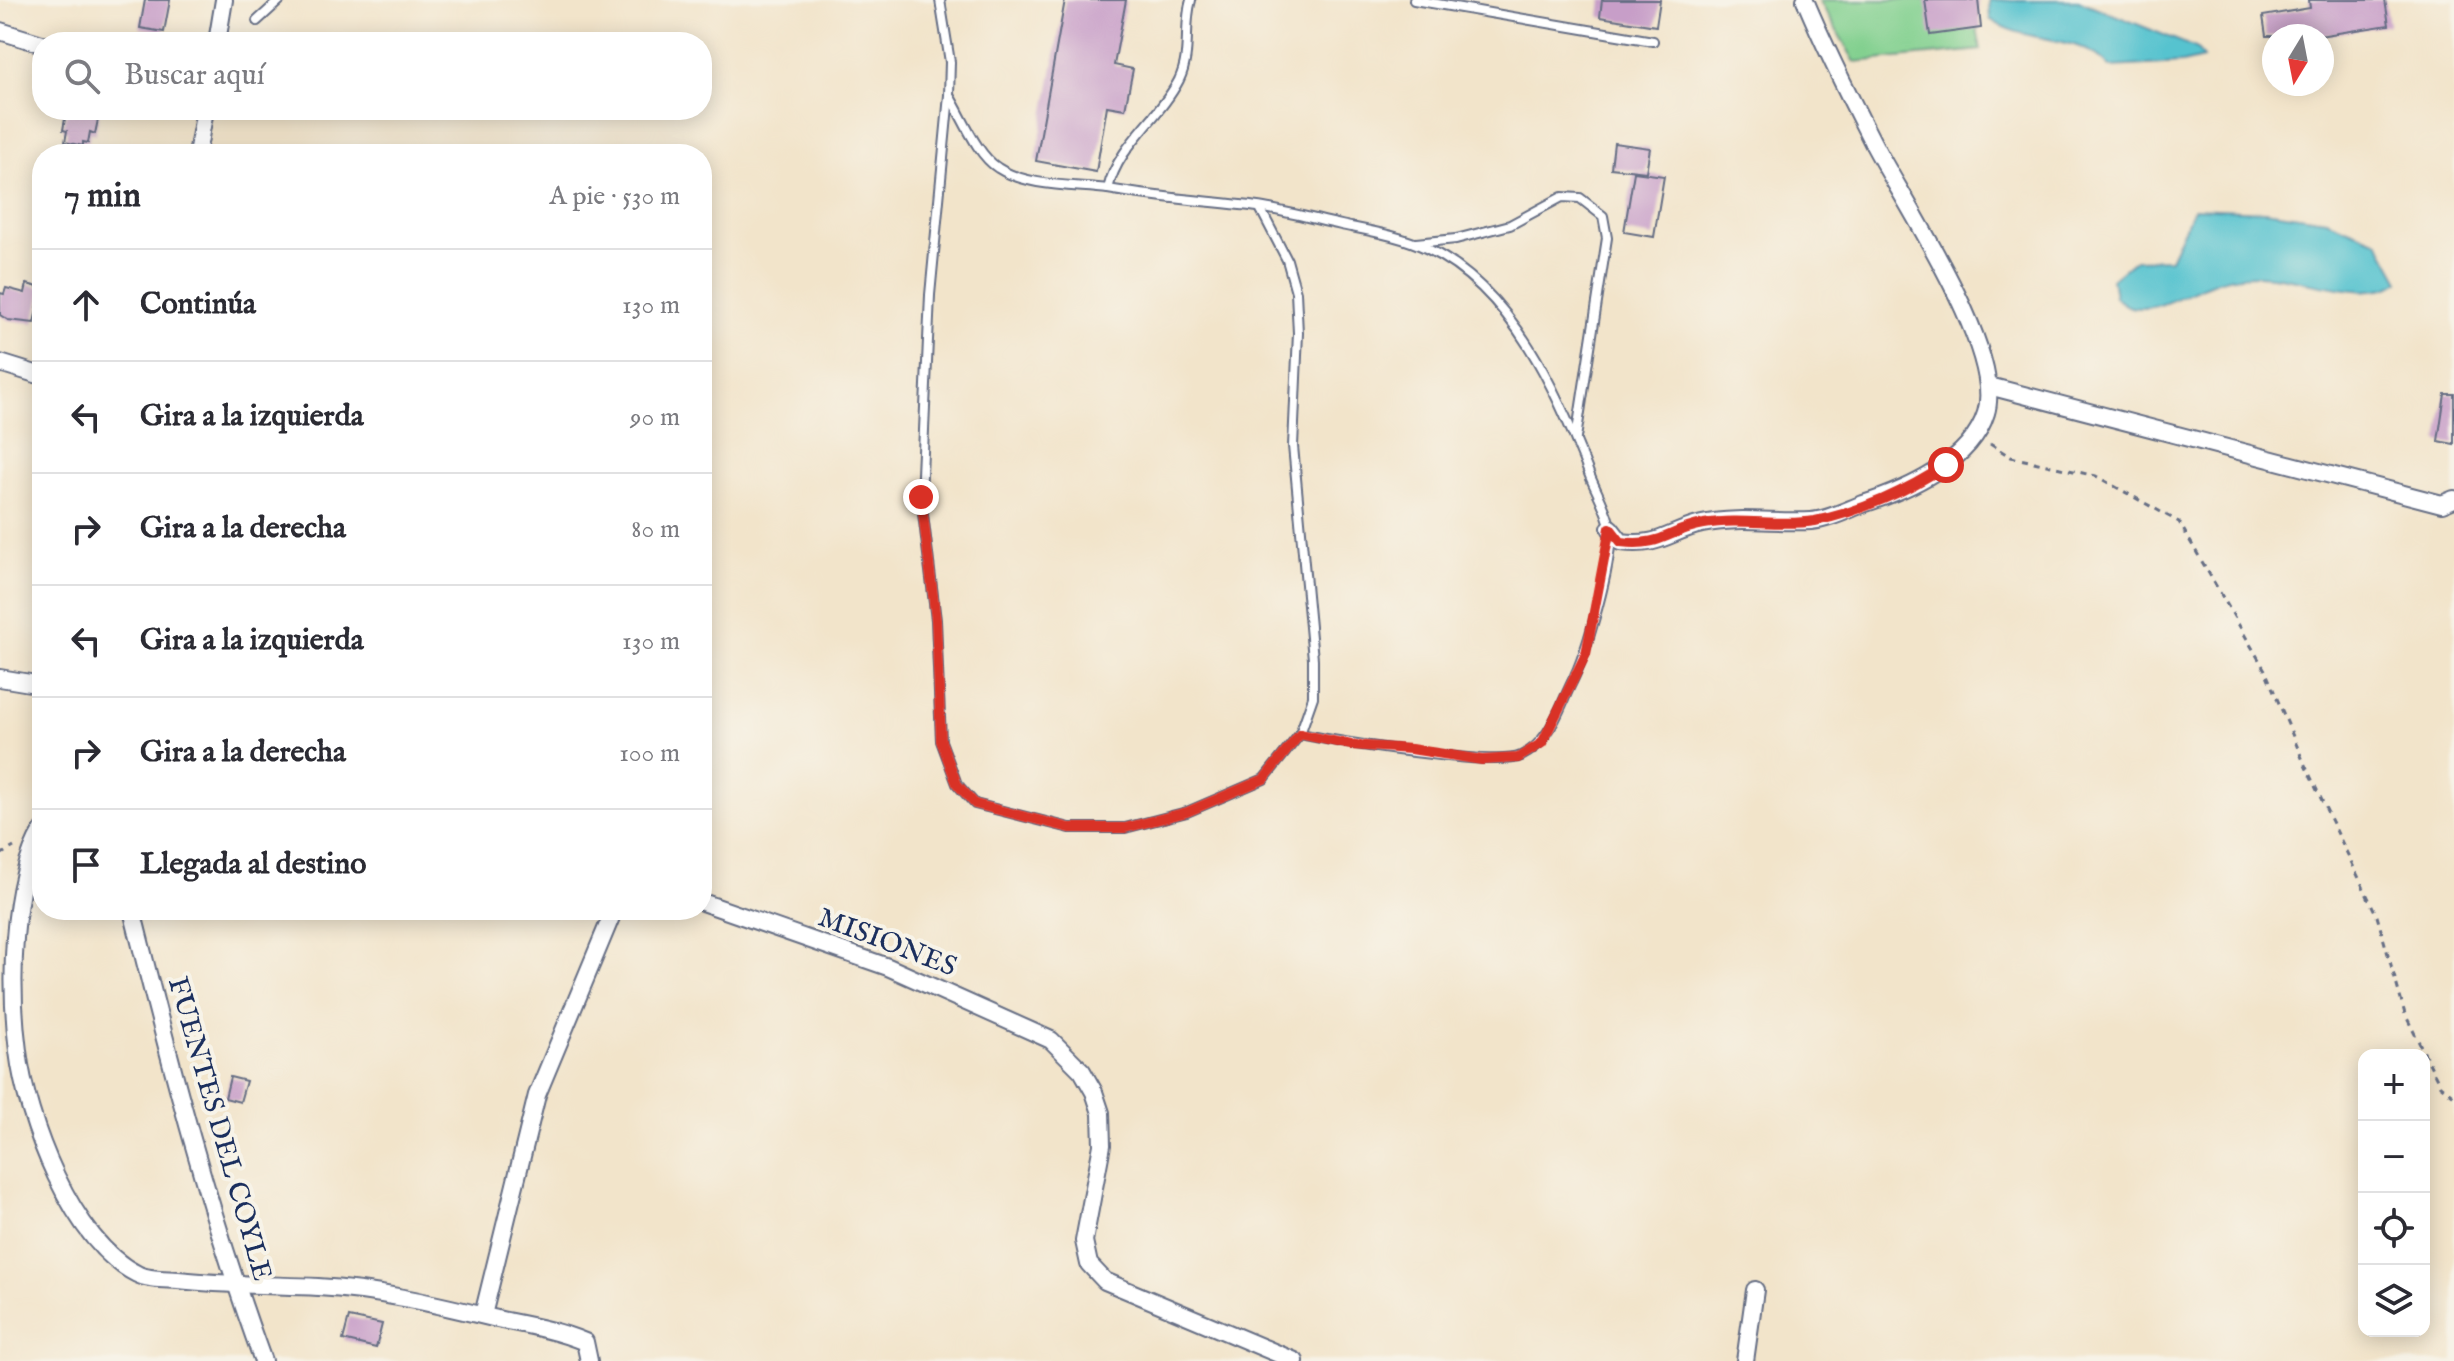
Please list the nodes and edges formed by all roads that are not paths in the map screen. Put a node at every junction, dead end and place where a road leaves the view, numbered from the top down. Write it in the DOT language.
graph roads {
  1 [pos="224,0"];
  2 [pos="280,0"];
  3 [pos="940,0"];
  4 [pos="1191,0"];
  5 [pos="1414,0"];
  6 [pos="1805,0"];
  7 [pos="257,21"];
  8 [pos="0,31"];
  9 [pos="219,32"];
  10 [pos="32,41"];
  11 [pos="1653,41"];
  12 [pos="949,95"];
  13 [pos="203,120"];
  14 [pos="199,144"];
  15 [pos="1108,189"];
  16 [pos="1260,208"];
  17 [pos="1412,243"];
  18 [pos="0,363"];
  19 [pos="32,373"];
  20 [pos="1989,386"];
  21 [pos="1576,439"];
  22 [pos="2454,499"];
  23 [pos="1610,528"];
  24 [pos="0,678"];
  25 [pos="32,683"];
  26 [pos="1300,734"];
  27 [pos="32,855"];
  28 [pos="712,905"];
  29 [pos="135,920"];
  30 [pos="610,920"];
  31 [pos="235,1286"];
  32 [pos="1755,1290"];
  33 [pos="483,1315"];
  34 [pos="263,1361"];
  35 [pos="589,1361"];
  36 [pos="1295,1361"];
  37 [pos="1745,1361"];
  1 -- 9 [label="street"];
  2 -- 7 [label="lane"];
  3 -- 12 [label="lane"];
  4 -- 15 [label="lane"];
  5 -- 11 [label="lane"];
  6 -- 20 [label="street"];
  8 -- 10 [label="street"];
  12 -- 15 [label="lane"];
  12 -- 26 [label="lane"];
  13 -- 14 [label="street"];
  15 -- 16 [label="lane"];
  16 -- 17 [label="lane"];
  16 -- 26 [label="lane"];
  17 -- 21 [label="lane"];
  17 -- 21 [label="lane"];
  18 -- 19 [label="street"];
  20 -- 22 [label="street"];
  20 -- 23 [label="street"];
  21 -- 23 [label="lane"];
  23 -- 26 [label="lane"];
  24 -- 25 [label="street"];
  27 -- 31 [label="street"];
  28 -- 36 [label="street, MISIONES"];
  29 -- 31 [label="street, FUENTES DEL COYLE"];
  30 -- 33 [label="street"];
  31 -- 33 [label="street"];
  31 -- 34 [label="street, FUENTES DEL COYLE"];
  32 -- 37 [label="street"];
  33 -- 35 [label="street"];
}
